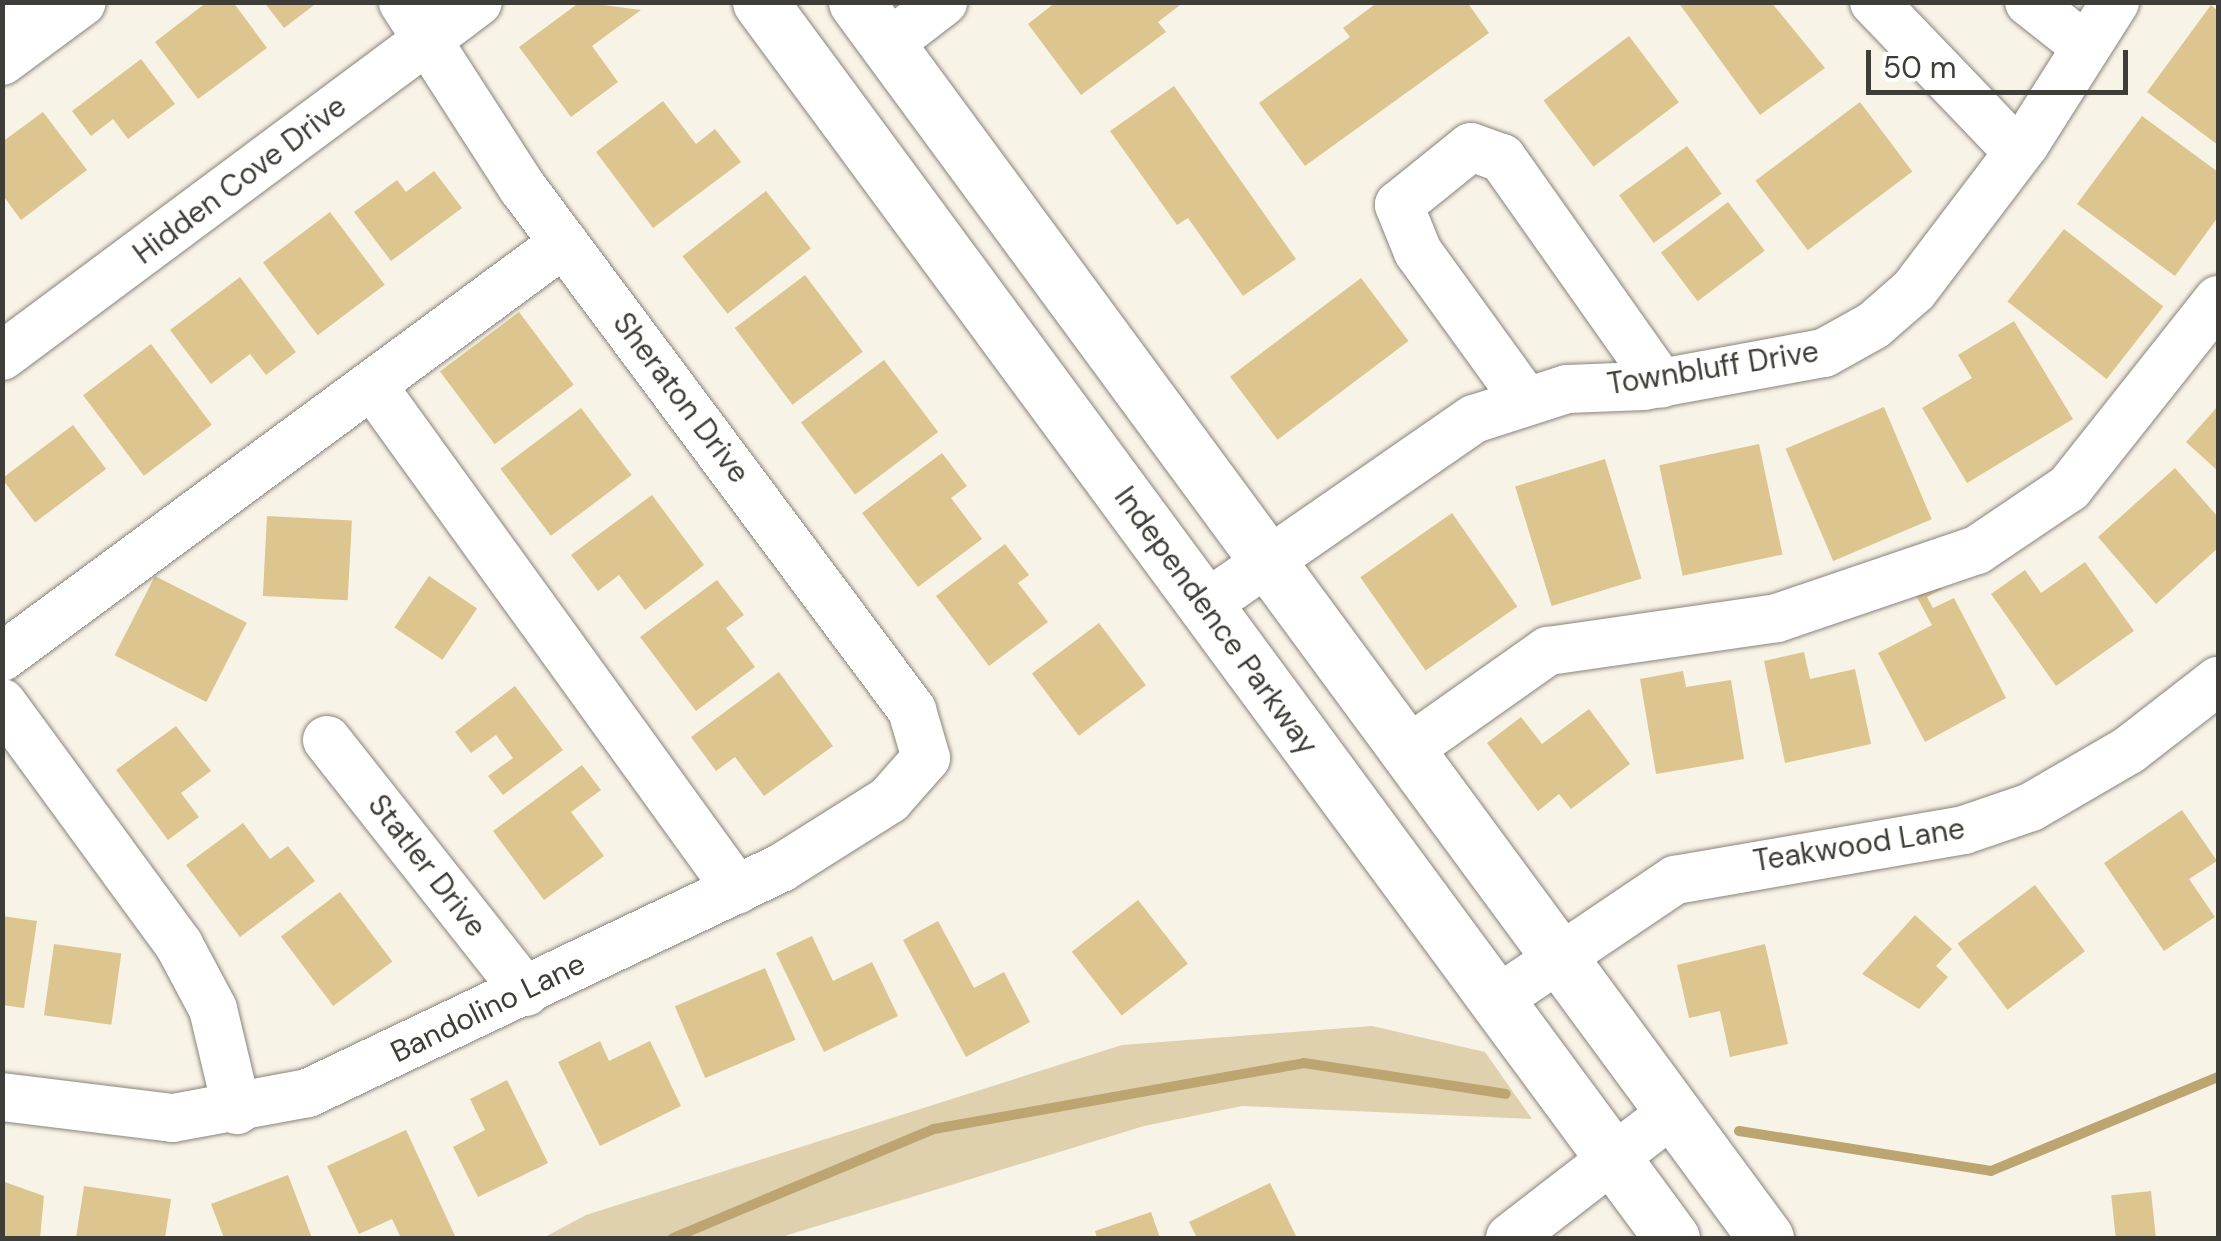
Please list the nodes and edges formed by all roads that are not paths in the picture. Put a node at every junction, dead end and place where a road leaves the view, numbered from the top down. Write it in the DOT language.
graph roads {
  1 [pos="16,2"];
  2 [pos="82,2"];
  3 [pos="478,2"];
  4 [pos="760,2"];
  5 [pos="943,2"];
  6 [pos="1874,2"];
  7 [pos="2029,2"];
  8 [pos="2115,2"];
  9 [pos="2,13"];
  10 [pos="415,22"];
  11 [pos="872,24"];
  12 [pos="2086,47"];
  13 [pos="2,60"];
  14 [pos="2018,152"];
  15 [pos="564,243"];
  16 [pos="2218,300"];
  17 [pos="2,356"];
  18 [pos="1661,383"];
  19 [pos="372,385"];
  20 [pos="1526,401"];
  21 [pos="1267,560"];
  22 [pos="1205,605"];
  23 [pos="2,656"];
  24 [pos="2218,681"];
  25 [pos="2,703"];
  26 [pos="328,740"];
  27 [pos="1406,751"];
  28 [pos="926,758"];
  29 [pos="736,890"];
  30 [pos="1558,956"];
  31 [pos="526,992"];
  32 [pos="1497,1000"];
  33 [pos="2,1097"];
  34 [pos="237,1110"];
  35 [pos="1673,1112"];
  36 [pos="1613,1158"];
  37 [pos="1510,1238"];
  38 [pos="1672,1238"];
  39 [pos="1766,1238"];
  1 -- 9 [label="street"];
  2 -- 13 [label="street"];
  3 -- 10 [label="street, Hidden Cove Drive"];
  4 -- 22 [label="main road, Independence Parkway"];
  5 -- 11 [label="street"];
  6 -- 14 [label="street"];
  7 -- 12 [label="street"];
  8 -- 12 [label="street, Townbluff Drive"];
  10 -- 15 [label="street, Sheraton Drive"];
  10 -- 17 [label="street, Hidden Cove Drive"];
  11 -- 21 [label="main road"];
  12 -- 14 [label="street, Townbluff Drive"];
  14 -- 18 [label="street, Townbluff Drive"];
  15 -- 19 [label="street"];
  15 -- 28 [label="street, Sheraton Drive"];
  16 -- 27 [label="street"];
  18 -- 20 [label="street, Townbluff Drive"];
  18 -- 20 [label="street"];
  19 -- 23 [label="street"];
  19 -- 29 [label="street"];
  20 -- 21 [label="street, Townbluff Drive"];
  21 -- 22 [label="street, Townbluff Drive"];
  21 -- 27 [label="main road"];
  22 -- 32 [label="main road, Independence Parkway"];
  24 -- 30 [label="street, Teakwood Lane"];
  25 -- 34 [label="street"];
  26 -- 31 [label="street, Statler Drive"];
  27 -- 30 [label="main road"];
  28 -- 29 [label="street, Bandolino Lane"];
  29 -- 31 [label="street, Bandolino Lane"];
  30 -- 32 [label="street, Teakwood Lane"];
  30 -- 35 [label="main road"];
  31 -- 34 [label="street, Bandolino Lane"];
  32 -- 36 [label="main road, Independence Parkway"];
  33 -- 34 [label="street, Bandolino Lane"];
  35 -- 36 [label="street"];
  35 -- 39 [label="main road"];
  36 -- 37 [label="street"];
  36 -- 38 [label="main road, Independence Parkway"];
}
